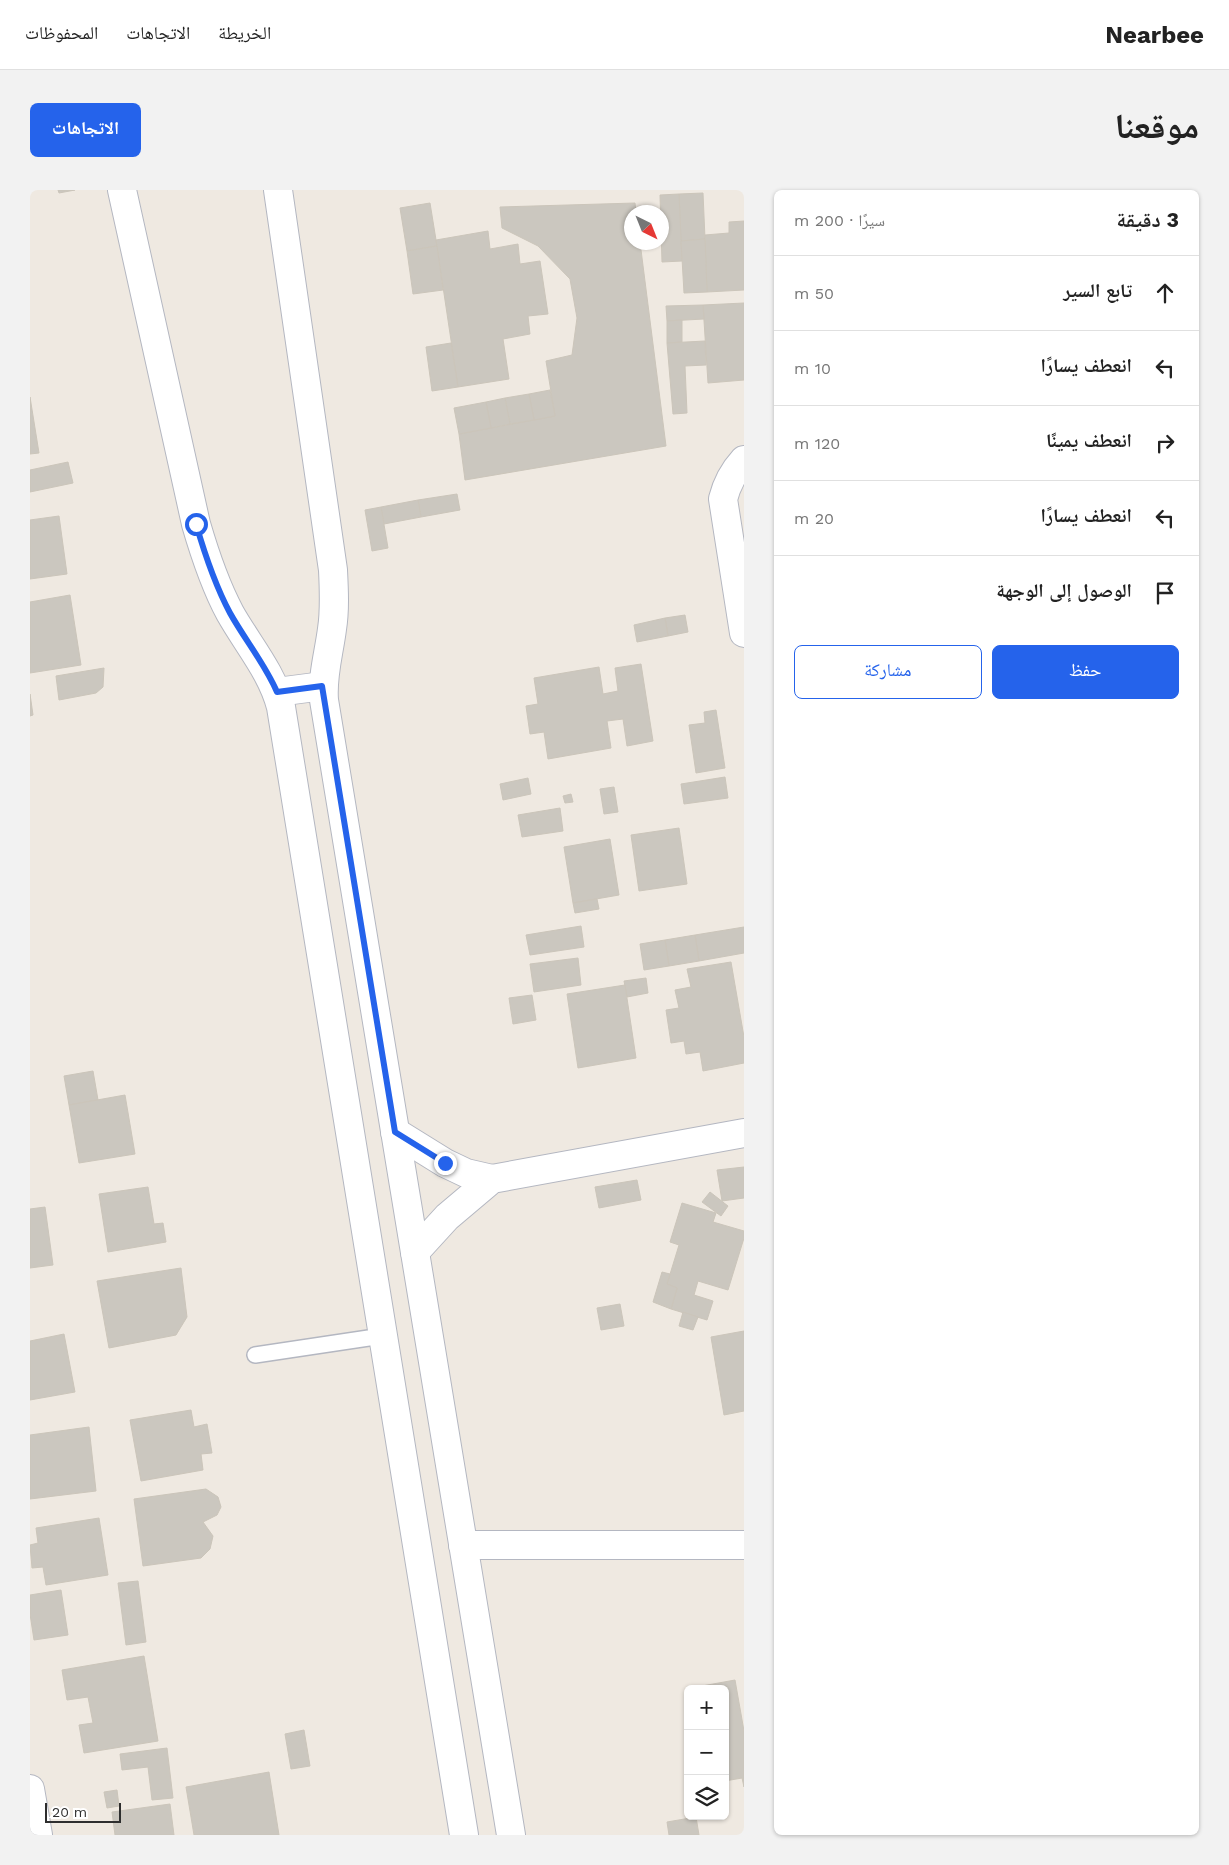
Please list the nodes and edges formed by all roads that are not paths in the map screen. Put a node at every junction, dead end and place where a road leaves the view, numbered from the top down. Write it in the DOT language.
graph roads {
  1 [pos="122,190"];
  2 [pos="281,190"];
  3 [pos="744,460"];
  4 [pos="744,633"];
  5 [pos="322,686"];
  6 [pos="277,692"];
  7 [pos="395,1132"];
  8 [pos="744,1134"];
  9 [pos="492,1179"];
  10 [pos="415,1252"];
  11 [pos="382,1336"];
  12 [pos="255,1356"];
  13 [pos="463,1545"];
  14 [pos="744,1545"];
  15 [pos="30,1789"];
  16 [pos="38,1835"];
  17 [pos="464,1835"];
  18 [pos="511,1835"];
  1 -- 6 [label="main road"];
  2 -- 5 [label="main road"];
  3 -- 4 [label="main road"];
  5 -- 6 [label="main road"];
  5 -- 7 [label="main road"];
  6 -- 11 [label="main road"];
  7 -- 9 [label="main road"];
  7 -- 10 [label="main road"];
  8 -- 9 [label="main road"];
  9 -- 10 [label="main road"];
  10 -- 13 [label="main road"];
  11 -- 12 [label="lane"];
  11 -- 17 [label="main road"];
  13 -- 14 [label="main road"];
  13 -- 18 [label="main road"];
  15 -- 16 [label="main road"];
}
